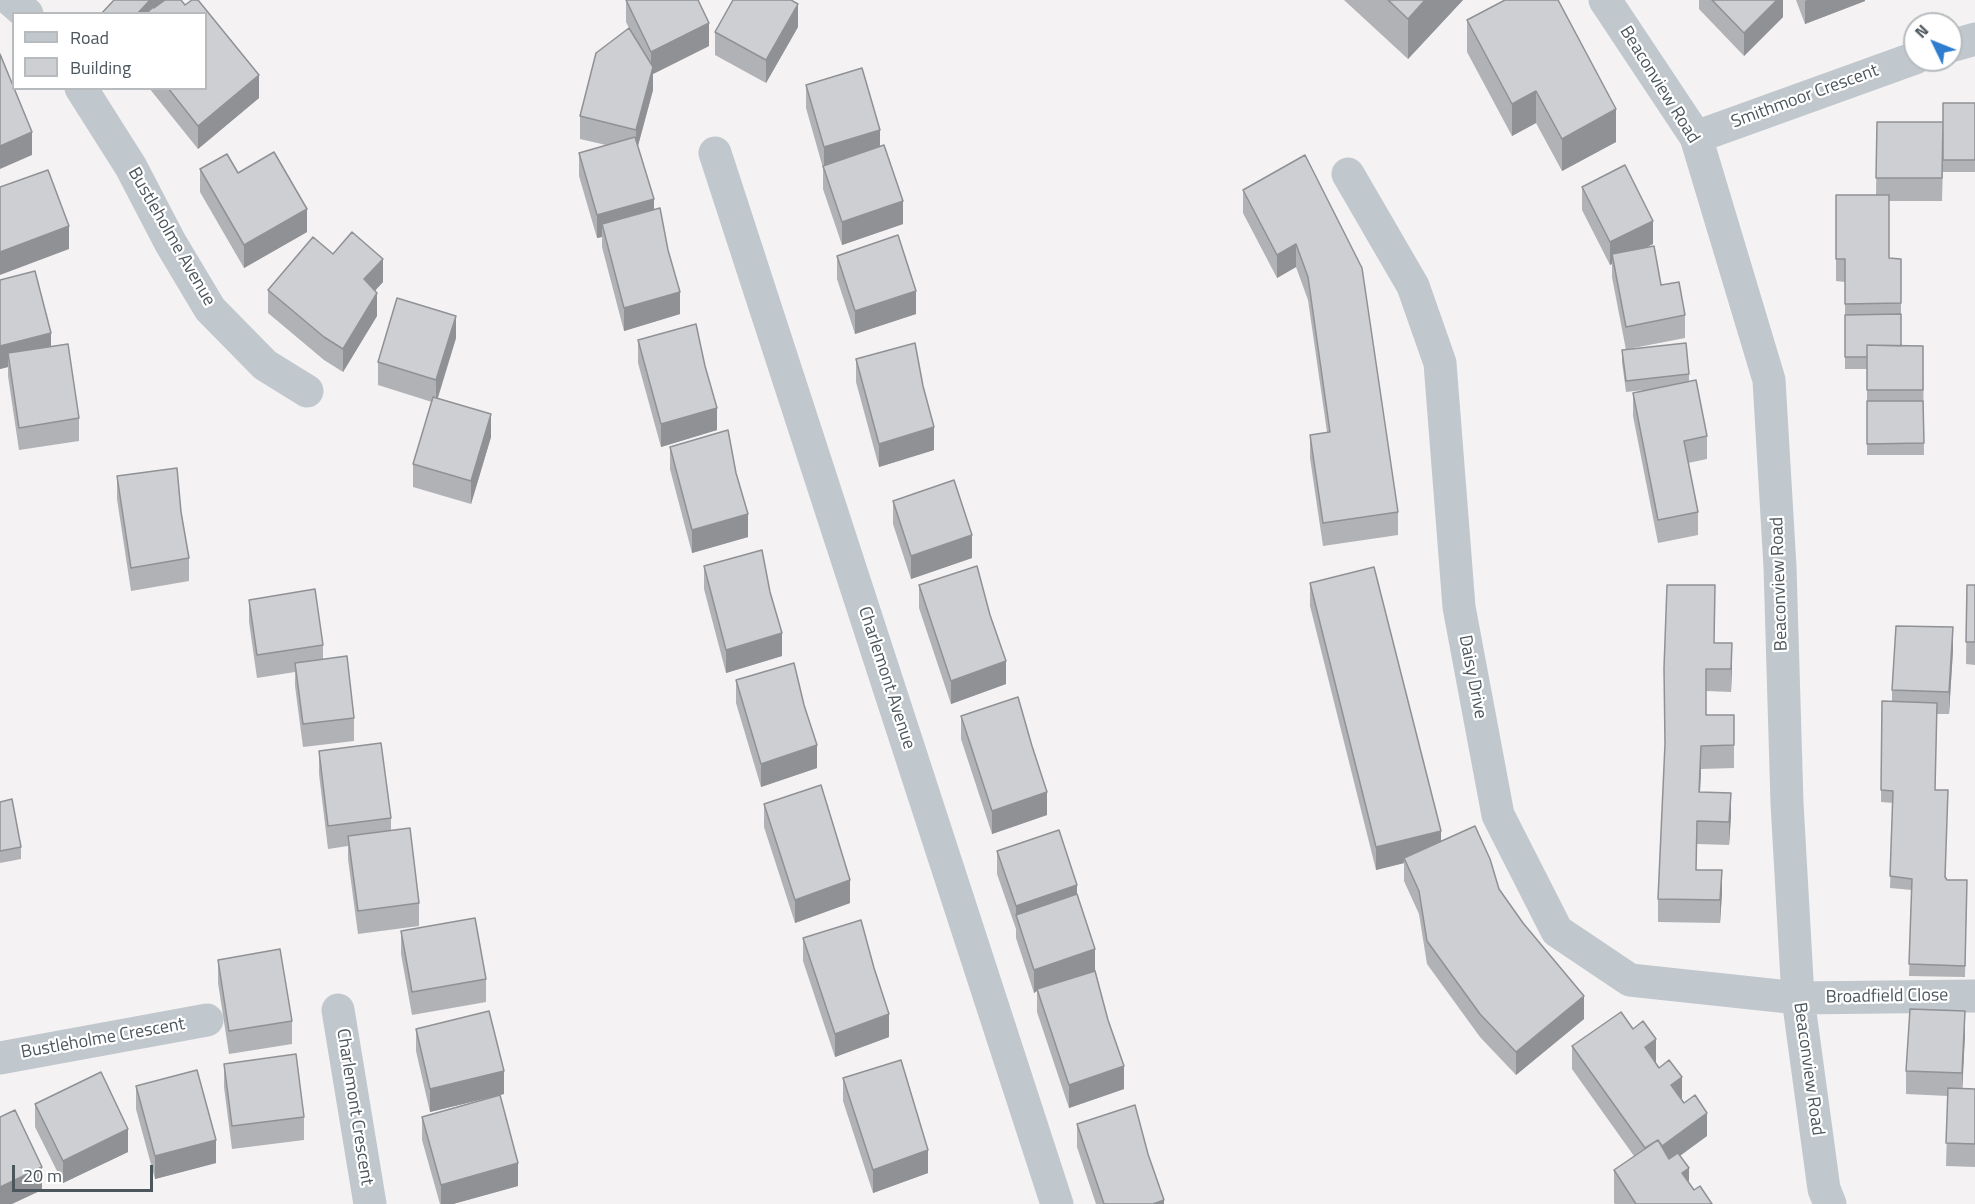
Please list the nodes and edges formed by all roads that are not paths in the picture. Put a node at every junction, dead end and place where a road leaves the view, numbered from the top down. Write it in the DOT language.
graph roads {
  1 [pos="11,0"];
  2 [pos="1605,0"];
  3 [pos="25,12"];
  4 [pos="1903,62"];
  5 [pos="82,90"];
  6 [pos="1696,137"];
  7 [pos="715,153"];
  8 [pos="1348,174"];
  9 [pos="307,392"];
  10 [pos="1975,996"];
  11 [pos="1798,998"];
  12 [pos="338,1010"];
  13 [pos="207,1020"];
  14 [pos="0,1058"];
  15 [pos="370,1204"];
  16 [pos="1057,1204"];
  17 [pos="1830,1204"];
  1 -- 3 [label="street"];
  2 -- 6 [label="street, Beaconview Road"];
  4 -- 6 [label="street, Smithmoor Crescent"];
  5 -- 9 [label="street, Bustleholme Avenue"];
  6 -- 11 [label="street, Beaconview Road"];
  7 -- 16 [label="street, Charlemont Avenue"];
  8 -- 11 [label="street, Daisy Drive"];
  10 -- 11 [label="street, Broadfield Close"];
  11 -- 17 [label="street, Beaconview Road"];
  12 -- 15 [label="street, Charlemont Crescent"];
  13 -- 14 [label="street, Bustleholme Crescent"];
}
